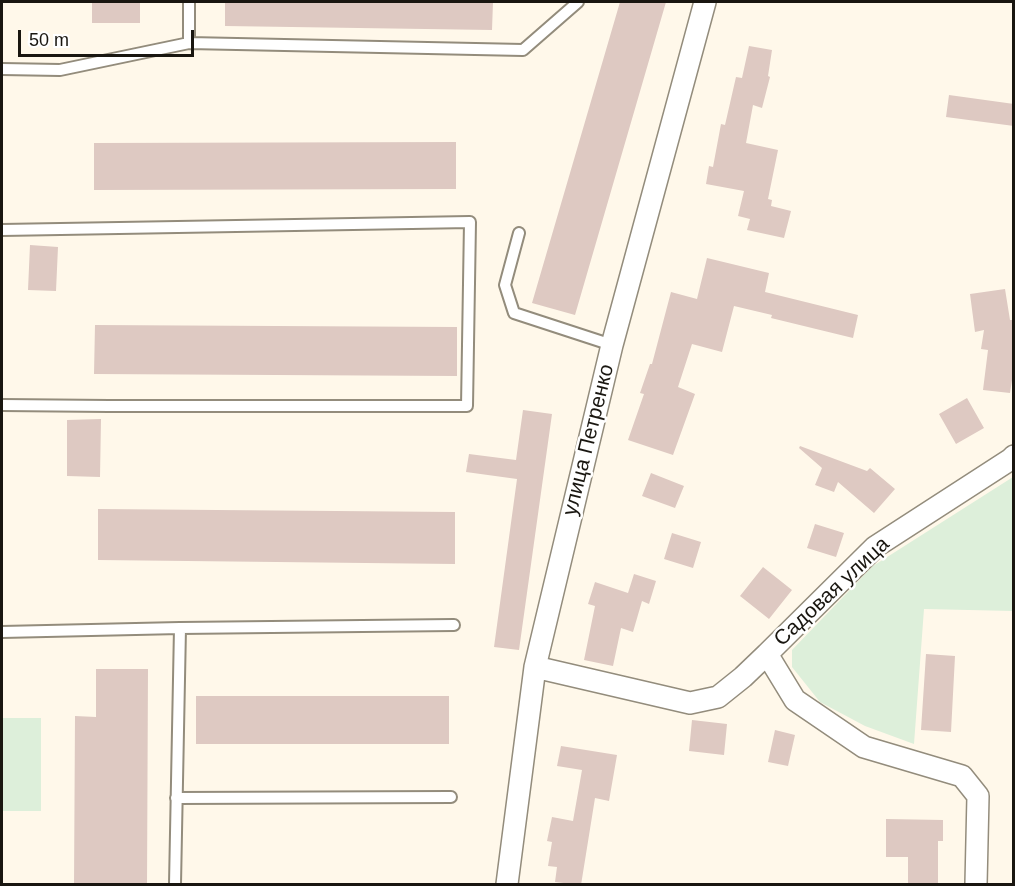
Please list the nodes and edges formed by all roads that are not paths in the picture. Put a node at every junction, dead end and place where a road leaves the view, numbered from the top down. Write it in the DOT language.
graph roads {
  1 [pos="189,2"];
  2 [pos="578,2"];
  3 [pos="705,2"];
  4 [pos="189,43"];
  5 [pos="2,69"];
  6 [pos="2,230"];
  7 [pos="519,233"];
  8 [pos="612,345"];
  9 [pos="2,405"];
  10 [pos="1013,458"];
  11 [pos="454,625"];
  12 [pos="180,628"];
  13 [pos="2,632"];
  14 [pos="767,654"];
  15 [pos="535,668"];
  16 [pos="176,798"];
  17 [pos="451,798"];
  18 [pos="175,885"];
  19 [pos="507,885"];
  20 [pos="975,885"];
  1 -- 4 [label="lane"];
  2 -- 4 [label="lane"];
  3 -- 8 [label="street, улица Петренко"];
  4 -- 5 [label="lane"];
  6 -- 9 [label="lane"];
  7 -- 8 [label="lane"];
  8 -- 15 [label="street, улица Петренко"];
  10 -- 14 [label="street, Садовая улица"];
  11 -- 12 [label="lane"];
  12 -- 13 [label="lane"];
  12 -- 16 [label="lane"];
  14 -- 15 [label="street"];
  14 -- 20 [label="street, Садовая улица"];
  15 -- 19 [label="street, улица Петренко"];
  16 -- 17 [label="lane"];
  16 -- 18 [label="lane"];
}
